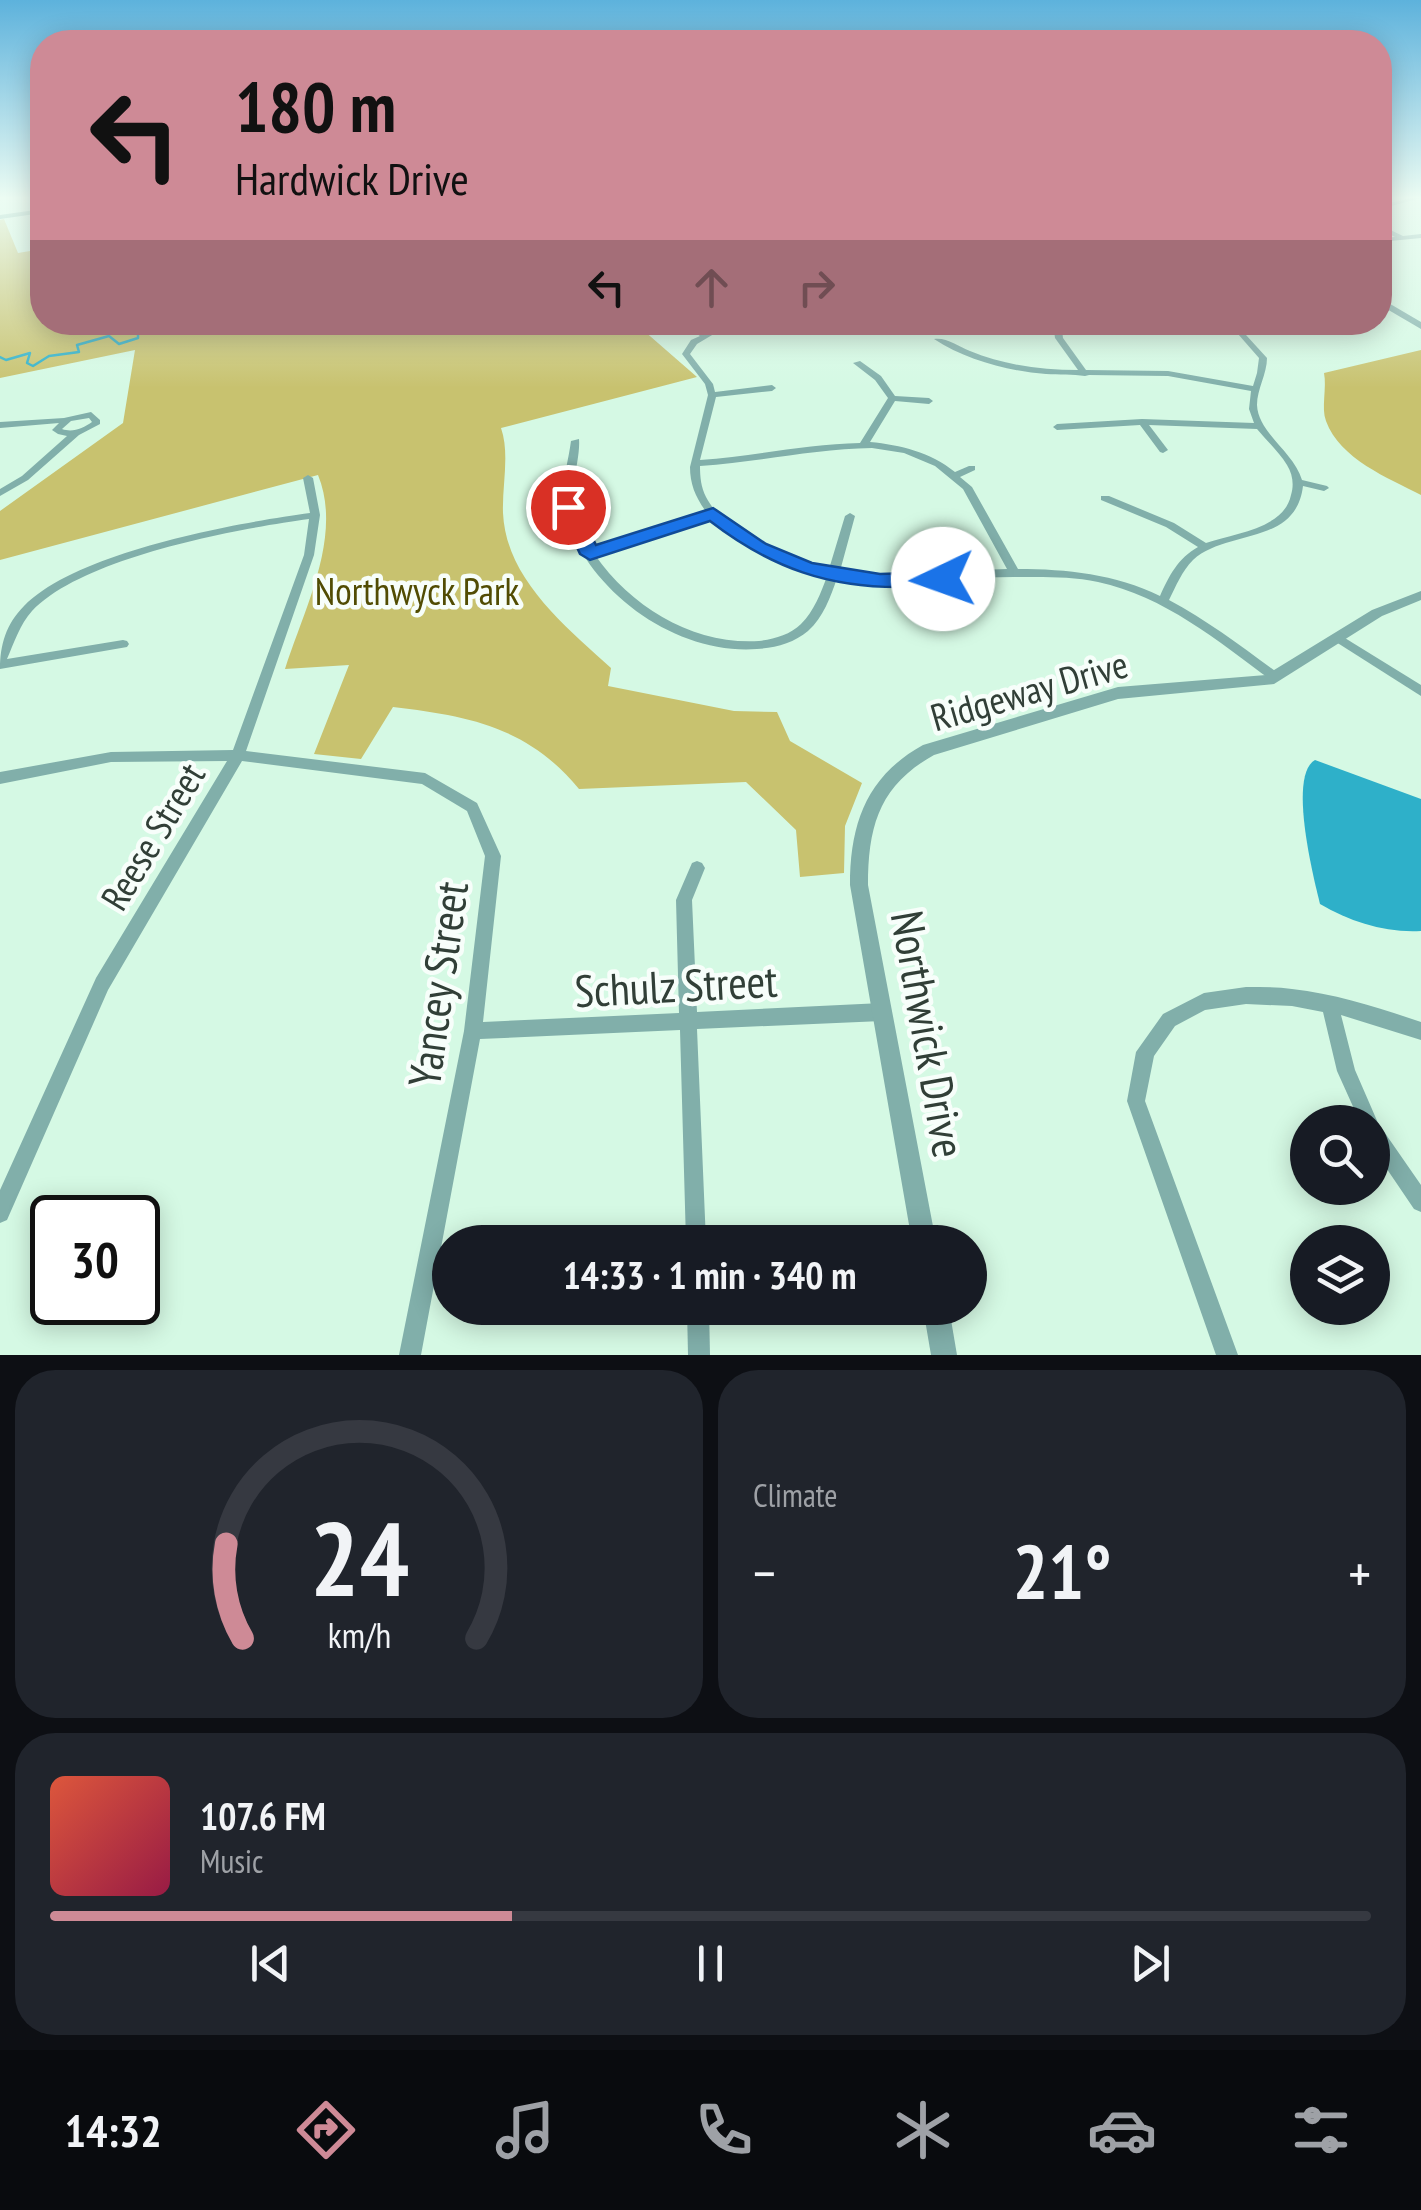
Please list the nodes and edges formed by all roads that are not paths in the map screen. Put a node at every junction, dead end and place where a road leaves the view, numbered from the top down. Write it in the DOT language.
graph roads {
  1 [pos="1392,308"];
  2 [pos="1421,326"];
  3 [pos="1059,335"];
  4 [pos="1245,335"];
  5 [pos="704,336"];
  6 [pos="938,339"];
  7 [pos="857,364"];
  8 [pos="1084,374"];
  9 [pos="772,388"];
  10 [pos="1255,389"];
  11 [pos="712,396"];
  12 [pos="892,398"];
  13 [pos="929,401"];
  14 [pos="70,418"];
  15 [pos="1142,422"];
  16 [pos="0,425"];
  17 [pos="12,425"];
  18 [pos="1057,426"];
  19 [pos="1260,426"];
  20 [pos="58,431"];
  21 [pos="76,433"];
  22 [pos="576,442"];
  23 [pos="864,444"];
  24 [pos="1162,450"];
  25 [pos="696,463"];
  26 [pos="972,468"];
  27 [pos="956,476"];
  28 [pos="308,478"];
  29 [pos="1298,482"];
  30 [pos="1324,488"];
  31 [pos="0,489"];
  32 [pos="1105,498"];
  33 [pos="713,514"];
  34 [pos="315,515"];
  35 [pos="850,516"];
  36 [pos="1204,547"];
  37 [pos="590,554"];
  38 [pos="1014,574"];
  39 [pos="830,575"];
  40 [pos="1421,595"];
  41 [pos="1163,601"];
  42 [pos="1340,639"];
  43 [pos="123,644"];
  44 [pos="0,663"];
  45 [pos="1275,678"];
  46 [pos="1421,692"];
  47 [pos="238,755"];
  48 [pos="0,778"];
  49 [pos="860,840"];
  50 [pos="698,868"];
  51 [pos="1330,1004"];
  52 [pos="882,1012"];
  53 [pos="689,1021"];
  54 [pos="473,1031"];
  55 [pos="1421,1031"];
  56 [pos="1361,1105"];
  57 [pos="1390,1156"];
  58 [pos="1421,1202"];
  59 [pos="0,1213"];
  60 [pos="695,1225"];
  61 [pos="921,1225"];
  62 [pos="698,1325"];
  63 [pos="939,1325"];
  64 [pos="410,1355"];
  65 [pos="699,1355"];
  66 [pos="944,1355"];
  67 [pos="1227,1355"];
  1 -- 2 [label="street"];
  3 -- 8 [label="street"];
  4 -- 10 [label="street"];
  5 -- 11 [label="street"];
  6 -- 8 [label="street"];
  7 -- 12 [label="street"];
  8 -- 10 [label="street"];
  9 -- 11 [label="street"];
  10 -- 19 [label="street"];
  11 -- 25 [label="street"];
  12 -- 13 [label="street"];
  12 -- 23 [label="street"];
  14 -- 17 [label="street"];
  14 -- 20 [label="street"];
  14 -- 21 [label="street"];
  15 -- 18 [label="street"];
  15 -- 19 [label="street"];
  15 -- 24 [label="street"];
  16 -- 17 [label="street"];
  17 -- 20 [label="street"];
  19 -- 29 [label="street"];
  20 -- 21 [label="street"];
  20 -- 31 [label="street"];
  21 -- 31 [label="street"];
  22 -- 37 [label="street"];
  23 -- 25 [label="street"];
  23 -- 27 [label="street"];
  25 -- 33 [label="street"];
  26 -- 27 [label="street"];
  27 -- 38 [label="street"];
  28 -- 34 [label="street, Reese Street"];
  29 -- 30 [label="street"];
  29 -- 36 [label="street"];
  32 -- 36 [label="street"];
  33 -- 37 [label="street"];
  33 -- 39 [label="street"];
  34 -- 44 [label="street"];
  34 -- 47 [label="street, Reese Street"];
  35 -- 39 [label="street"];
  36 -- 41 [label="street"];
  37 -- 39 [label="street"];
  38 -- 39 [label="street"];
  38 -- 41 [label="street"];
  40 -- 42 [label="street, Ridgeway Drive"];
  41 -- 45 [label="street"];
  42 -- 45 [label="street, Ridgeway Drive"];
  42 -- 46 [label="street"];
  43 -- 44 [label="street"];
  45 -- 49 [label="street, Ridgeway Drive"];
  47 -- 48 [label="street, Yancey Street"];
  47 -- 54 [label="street, Yancey Street"];
  47 -- 59 [label="street, Reese Street"];
  49 -- 52 [label="street, Northwick Drive"];
  50 -- 53 [label="street"];
  51 -- 55 [label="street"];
  51 -- 56 [label="street"];
  51 -- 67 [label="street"];
  52 -- 53 [label="street, Schulz Street"];
  52 -- 61 [label="street, Northwick Drive"];
  53 -- 54 [label="street, Schulz Street"];
  53 -- 60 [label="street"];
  54 -- 64 [label="street, Yancey Street"];
  57 -- 58 [label="street"];
  62 -- 65 [label="street"];
  63 -- 66 [label="street"];
}
